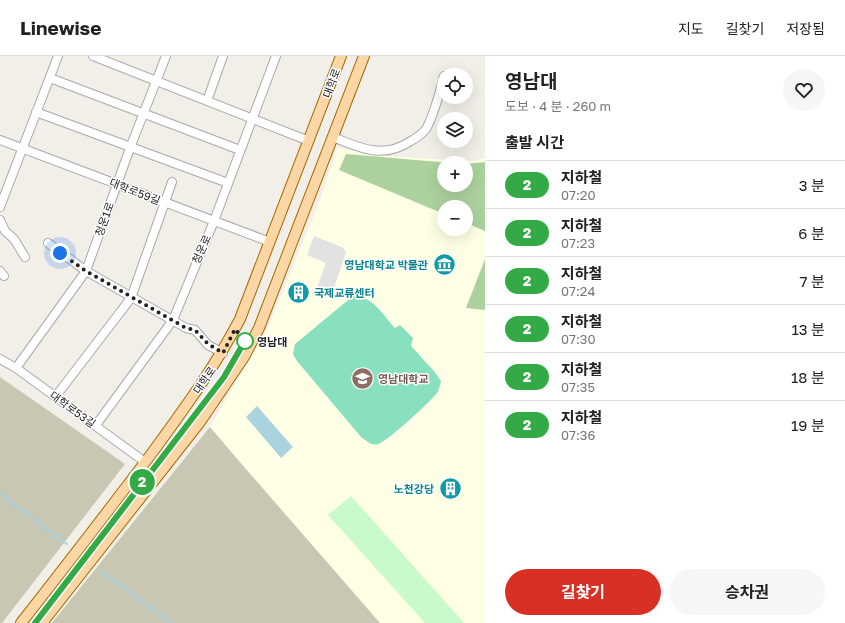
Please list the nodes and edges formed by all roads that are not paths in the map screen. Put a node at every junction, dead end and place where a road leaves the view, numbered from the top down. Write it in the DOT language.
graph roads {
  1 [pos="58,56"];
  2 [pos="93,56"];
  3 [pos="166,56"];
  4 [pos="223,56"];
  5 [pos="276,56"];
  6 [pos="341,56"];
  7 [pos="364,56"];
  8 [pos="109,59"];
  9 [pos="50,78"];
  10 [pos="156,81"];
  11 [pos="207,101"];
  12 [pos="437,102"];
  13 [pos="36,112"];
  14 [pos="143,113"];
  15 [pos="252,119"];
  16 [pos="333,137"];
  17 [pos="0,140"];
  18 [pos="309,141"];
  19 [pos="23,148"];
  20 [pos="130,148"];
  21 [pos="240,150"];
  22 [pos="172,182"];
  23 [pos="117,183"];
  24 [pos="228,183"];
  25 [pos="165,202"];
  26 [pos="0,207"];
  27 [pos="0,220"];
  28 [pos="214,221"];
  29 [pos="270,242"];
  30 [pos="48,244"];
  31 [pos="25,257"];
  32 [pos="86,271"];
  33 [pos="131,298"];
  34 [pos="173,320"];
  35 [pos="223,353"];
  36 [pos="0,359"];
  37 [pos="16,368"];
  38 [pos="56,396"];
  39 [pos="96,425"];
  40 [pos="145,462"];
  41 [pos="21,623"];
  42 [pos="42,623"];
  1 -- 9 [label="street"];
  2 -- 8 [label="street"];
  3 -- 10 [label="street, 청운1로"];
  4 -- 11 [label="street"];
  5 -- 15 [label="street, 청운로"];
  6 -- 18 [label="main road, 대학로"];
  7 -- 16 [label="main road"];
  8 -- 10 [label="street"];
  9 -- 13 [label="street"];
  9 -- 14 [label="street"];
  10 -- 11 [label="street"];
  10 -- 14 [label="street, 청운1로"];
  11 -- 15 [label="street"];
  12 -- 16 [label="street"];
  13 -- 19 [label="street"];
  13 -- 20 [label="street"];
  14 -- 20 [label="street, 청운1로"];
  14 -- 21 [label="street"];
  15 -- 18 [label="street"];
  15 -- 21 [label="street, 청운로"];
  16 -- 42 [label="main road"];
  17 -- 19 [label="street, 대학로59길"];
  18 -- 29 [label="main road, 대학로"];
  19 -- 23 [label="street, 대학로59길"];
  19 -- 26 [label="street"];
  20 -- 23 [label="street, 청운1로"];
  20 -- 24 [label="street"];
  21 -- 24 [label="street, 청운로"];
  22 -- 25 [label="street"];
  23 -- 25 [label="street, 대학로59길"];
  23 -- 32 [label="street, 청운1로"];
  24 -- 28 [label="street, 청운로"];
  25 -- 28 [label="street, 대학로59길"];
  25 -- 33 [label="street"];
  27 -- 31 [label="street"];
  28 -- 29 [label="street, 대학로59길"];
  28 -- 34 [label="street, 청운로"];
  29 -- 35 [label="main road, 대학로"];
  30 -- 32 [label="street"];
  32 -- 33 [label="street"];
  32 -- 37 [label="street, 청운1로"];
  33 -- 34 [label="street"];
  33 -- 38 [label="street"];
  34 -- 35 [label="street"];
  34 -- 39 [label="street, 청운로"];
  35 -- 40 [label="main road, 대학로"];
  36 -- 37 [label="street, 대학로53길"];
  37 -- 38 [label="street, 대학로53길"];
  38 -- 39 [label="street, 대학로53길"];
  39 -- 40 [label="street, 대학로53길"];
  40 -- 41 [label="main road, 대학로"];
}
